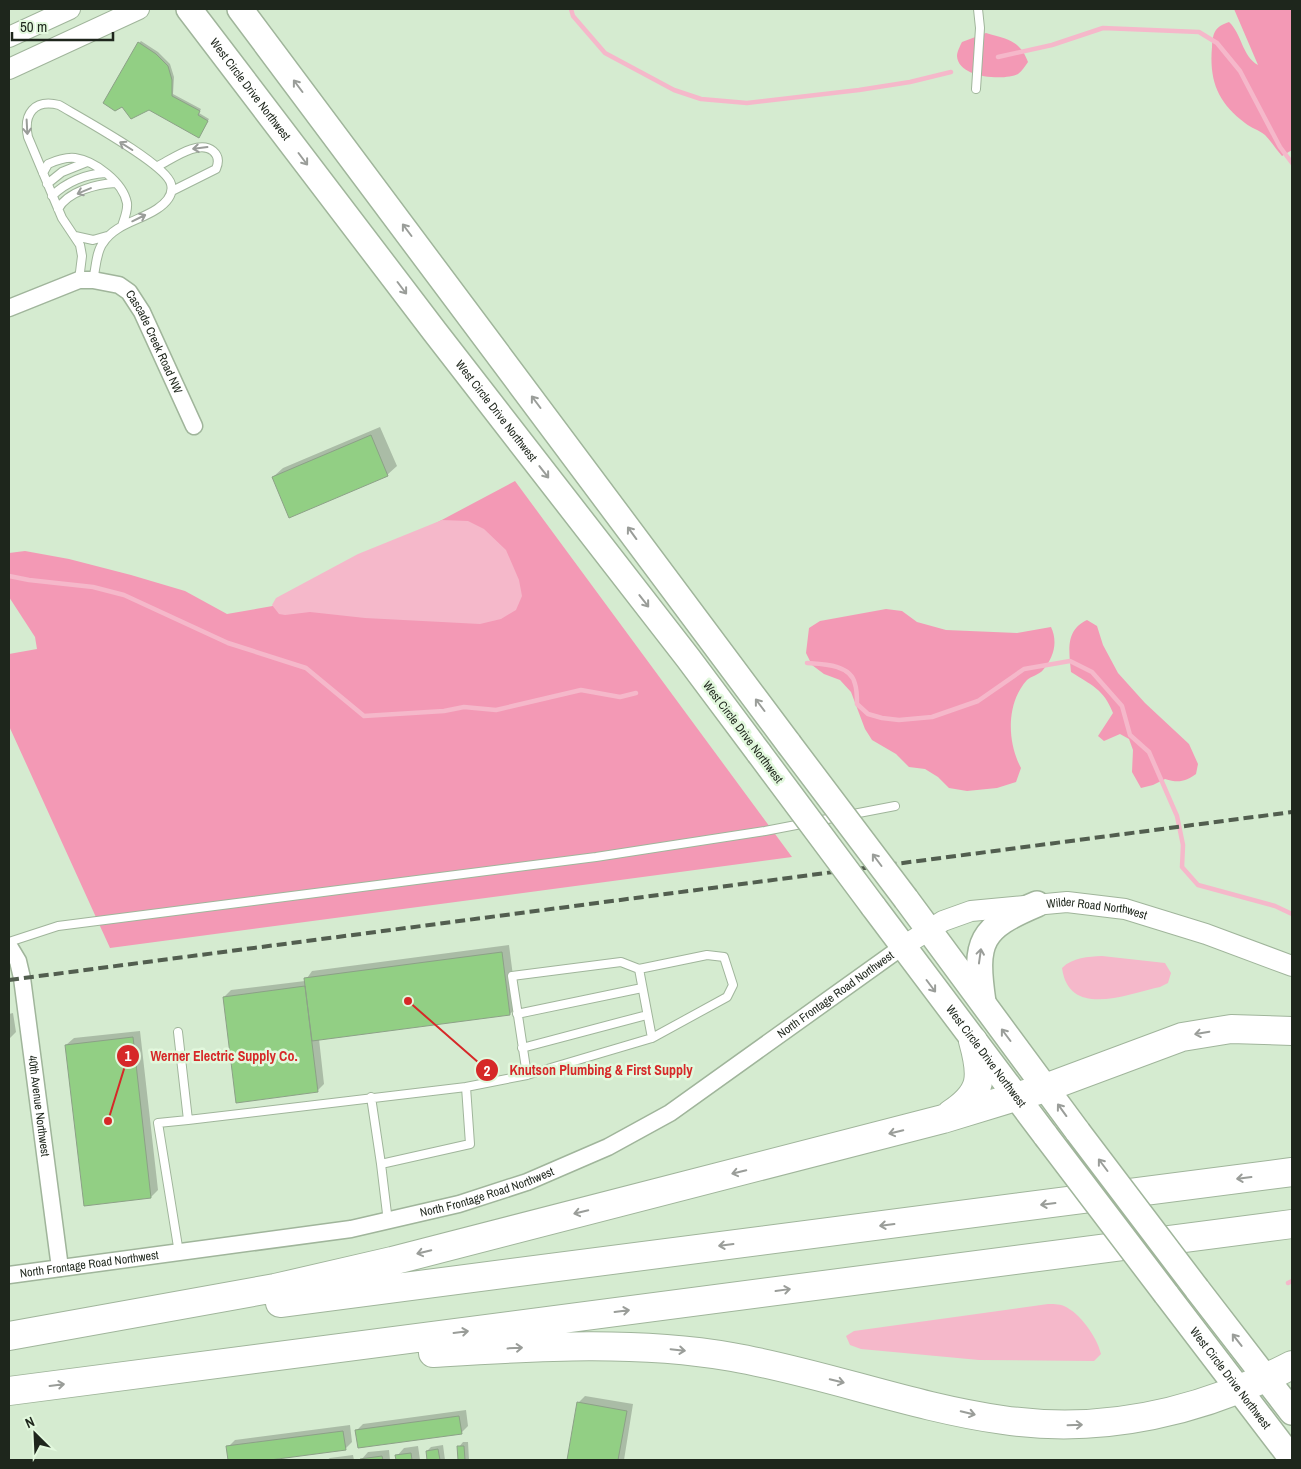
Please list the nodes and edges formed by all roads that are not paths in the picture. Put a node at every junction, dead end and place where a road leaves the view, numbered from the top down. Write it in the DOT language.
graph roads {
  1 [pos="70,9"];
  2 [pos="138,9"];
  3 [pos="189,9"];
  4 [pos="240,9"];
  5 [pos="978,9"];
  6 [pos="9,38"];
  7 [pos="9,69"];
  8 [pos="976,89"];
  9 [pos="87,162"];
  10 [pos="158,166"];
  11 [pos="43,173"];
  12 [pos="106,173"];
  13 [pos="115,183"];
  14 [pos="47,184"];
  15 [pos="172,191"];
  16 [pos="52,196"];
  17 [pos="58,209"];
  18 [pos="122,226"];
  19 [pos="110,234"];
  20 [pos="75,236"];
  21 [pos="86,280"];
  22 [pos="9,308"];
  23 [pos="194,426"];
  24 [pos="895,806"];
  25 [pos="1037,904"];
  26 [pos="927,929"];
  27 [pos="9,942"];
  28 [pos="9,946"];
  29 [pos="902,947"];
  30 [pos="1292,966"];
  31 [pos="639,969"];
  32 [pos="642,988"];
  33 [pos="983,1005"];
  34 [pos="517,1014"];
  35 [pos="647,1015"];
  36 [pos="178,1032"];
  37 [pos="1292,1032"];
  38 [pos="652,1038"];
  39 [pos="973,1041"];
  40 [pos="522,1048"];
  41 [pos="527,1075"];
  42 [pos="466,1087"];
  43 [pos="1045,1088"];
  44 [pos="371,1097"];
  45 [pos="1016,1097"];
  46 [pos="943,1119"];
  47 [pos="188,1120"];
  48 [pos="381,1164"];
  49 [pos="1292,1172"];
  50 [pos="388,1222"];
  51 [pos="1292,1224"];
  52 [pos="178,1253"];
  53 [pos="60,1268"];
  54 [pos="9,1274"];
  55 [pos="9,1337"];
  56 [pos="222,1364"];
  57 [pos="1292,1366"];
  58 [pos="1267,1378"];
  59 [pos="1240,1390"];
  60 [pos="9,1391"];
  61 [pos="1292,1412"];
  62 [pos="1292,1459"];
  1 -- 6 [label="street"];
  2 -- 7 [label="street"];
  3 -- 29 [label="main road, West Circle Drive Northwest, one-way, bridge"];
  26 -- 4 [label="main road, one-way, bridge"];
  5 -- 8 [label="lane"];
  9 -- 11 [label="lane"];
  9 -- 12 [label="lane"];
  9 -- 14 [label="lane"];
  10 -- 11 [label="lane, one-way"];
  10 -- 15 [label="lane"];
  15 -- 10 [label="lane, one-way"];
  11 -- 14 [label="lane"];
  12 -- 13 [label="lane"];
  12 -- 16 [label="lane"];
  13 -- 17 [label="lane, one-way"];
  13 -- 18 [label="lane"];
  14 -- 16 [label="lane"];
  18 -- 15 [label="lane, one-way"];
  16 -- 17 [label="lane"];
  17 -- 20 [label="lane"];
  18 -- 19 [label="lane"];
  19 -- 20 [label="lane"];
  19 -- 21 [label="lane"];
  20 -- 21 [label="lane"];
  21 -- 22 [label="street"];
  21 -- 23 [label="street, Cascade Creek Road NW"];
  24 -- 27 [label="lane"];
  25 -- 26 [label="street, Wilder Road Northwest"];
  25 -- 30 [label="street, Wilder Road Northwest"];
  33 -- 25 [label="main road, one-way"];
  26 -- 29 [label="street, Wilder Road Northwest"];
  26 -- 33 [label="main road"];
  28 -- 53 [label="street, 40th Avenue Northwest"];
  29 -- 39 [label="main road, West Circle Drive Northwest, one-way"];
  29 -- 50 [label="street, North Frontage Road Northwest"];
  31 -- 32 [label="lane"];
  31 -- 34 [label="lane"];
  31 -- 38 [label="lane"];
  32 -- 34 [label="lane"];
  32 -- 35 [label="lane"];
  43 -- 33 [label="main road, one-way"];
  34 -- 40 [label="lane"];
  35 -- 38 [label="lane"];
  35 -- 40 [label="lane"];
  36 -- 47 [label="lane"];
  37 -- 43 [label="highway, one-way"];
  38 -- 41 [label="lane"];
  39 -- 45 [label="main road, West Circle Drive Northwest"];
  39 -- 46 [label="highway"];
  40 -- 41 [label="lane"];
  41 -- 42 [label="lane"];
  42 -- 44 [label="lane"];
  42 -- 48 [label="lane"];
  43 -- 45 [label="highway"];
  58 -- 43 [label="main road, one-way, bridge"];
  44 -- 47 [label="lane"];
  44 -- 48 [label="lane"];
  45 -- 46 [label="highway"];
  45 -- 59 [label="main road, West Circle Drive Northwest, bridge"];
  46 -- 55 [label="highway, one-way"];
  47 -- 52 [label="lane"];
  48 -- 50 [label="lane"];
  49 -- 55 [label="highway, one-way"];
  50 -- 52 [label="street, North Frontage Road Northwest"];
  56 -- 51 [label="highway, one-way"];
  52 -- 53 [label="street, North Frontage Road Northwest"];
  53 -- 54 [label="street, North Frontage Road Northwest"];
  56 -- 59 [label="highway, one-way"];
  60 -- 56 [label="highway, one-way"];
  57 -- 58 [label="highway"];
  58 -- 59 [label="highway"];
  58 -- 61 [label="main road"];
  59 -- 62 [label="main road, West Circle Drive Northwest"];
}
